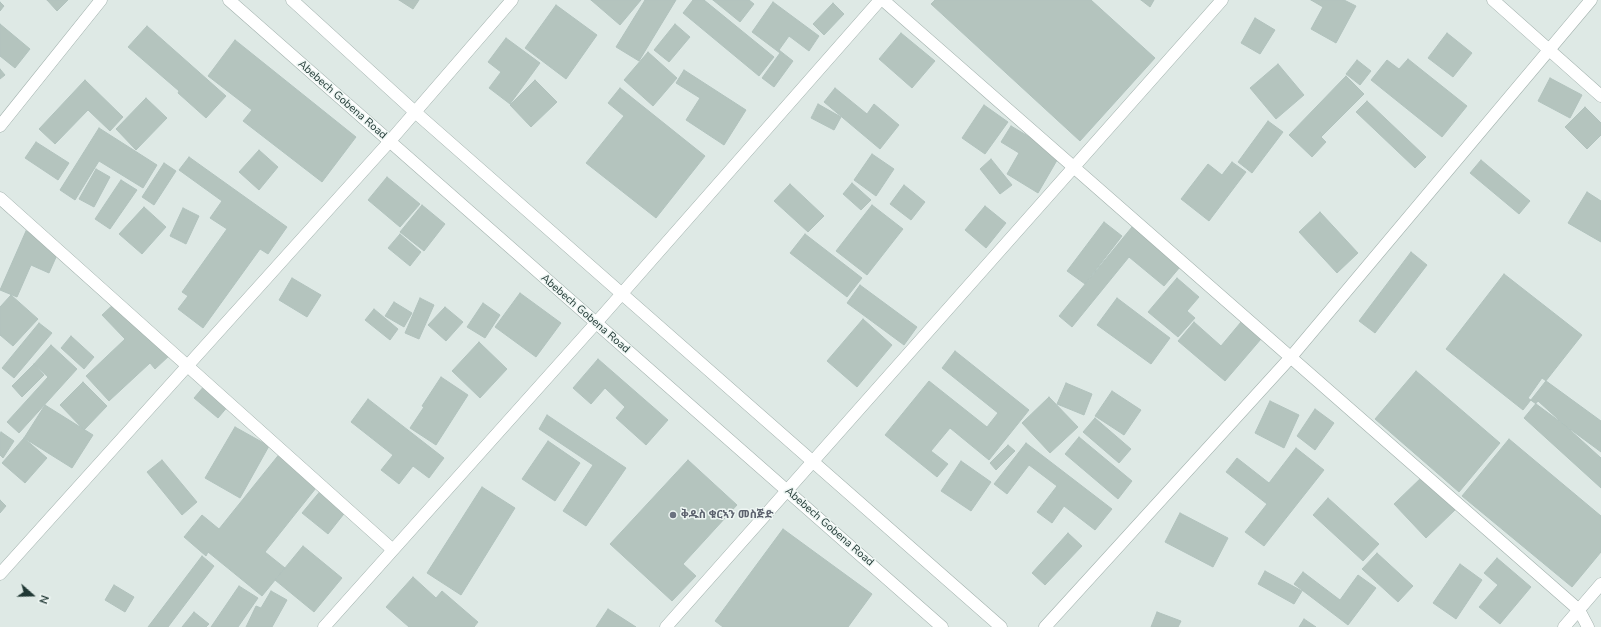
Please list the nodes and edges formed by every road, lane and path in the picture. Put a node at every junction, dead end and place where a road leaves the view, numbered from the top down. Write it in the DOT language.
graph roads {
  1 [pos="101,0"];
  2 [pos="229,0"];
  3 [pos="292,0"];
  4 [pos="512,0"];
  5 [pos="880,0"];
  6 [pos="883,0"];
  7 [pos="1222,0"];
  8 [pos="1493,0"];
  9 [pos="1591,0"];
  10 [pos="1549,49"];
  11 [pos="1601,96"];
  12 [pos="415,112"];
  13 [pos="0,126"];
  14 [pos="390,141"];
  15 [pos="1074,167"];
  16 [pos="0,198"];
  17 [pos="622,293"];
  18 [pos="596,323"];
  19 [pos="1290,357"];
  20 [pos="188,366"];
  21 [pos="813,462"];
  22 [pos="787,491"];
  23 [pos="394,550"];
  24 [pos="0,574"];
  25 [pos="1601,584"];
  26 [pos="1579,610"];
  27 [pos="324,627"];
  28 [pos="666,627"];
  29 [pos="942,627"];
  30 [pos="1001,627"];
  31 [pos="1045,627"];
  32 [pos="1564,627"];
  33 [pos="1588,627"];
  1 -- 13 [label="street"];
  2 -- 14 [label="street, Abebech Gobena Road"];
  3 -- 12 [label="street"];
  4 -- 12 [label="street"];
  5 -- 17 [label="street"];
  6 -- 15 [label="street"];
  7 -- 15 [label="street"];
  8 -- 10 [label="street"];
  9 -- 10 [label="street"];
  10 -- 11 [label="street"];
  10 -- 19 [label="street"];
  12 -- 14 [label="street"];
  12 -- 17 [label="street"];
  14 -- 18 [label="street, Abebech Gobena Road"];
  14 -- 20 [label="street"];
  15 -- 19 [label="street"];
  15 -- 21 [label="street"];
  16 -- 20 [label="street"];
  17 -- 18 [label="street"];
  17 -- 21 [label="street"];
  18 -- 22 [label="street, Abebech Gobena Road"];
  18 -- 23 [label="street"];
  19 -- 26 [label="street"];
  19 -- 31 [label="street"];
  20 -- 23 [label="street"];
  20 -- 24 [label="street"];
  21 -- 22 [label="street"];
  21 -- 30 [label="street"];
  22 -- 28 [label="street"];
  22 -- 29 [label="street, Abebech Gobena Road"];
  23 -- 27 [label="street"];
  25 -- 26 [label="street"];
  26 -- 32 [label="street"];
  26 -- 33 [label="street"];
}
